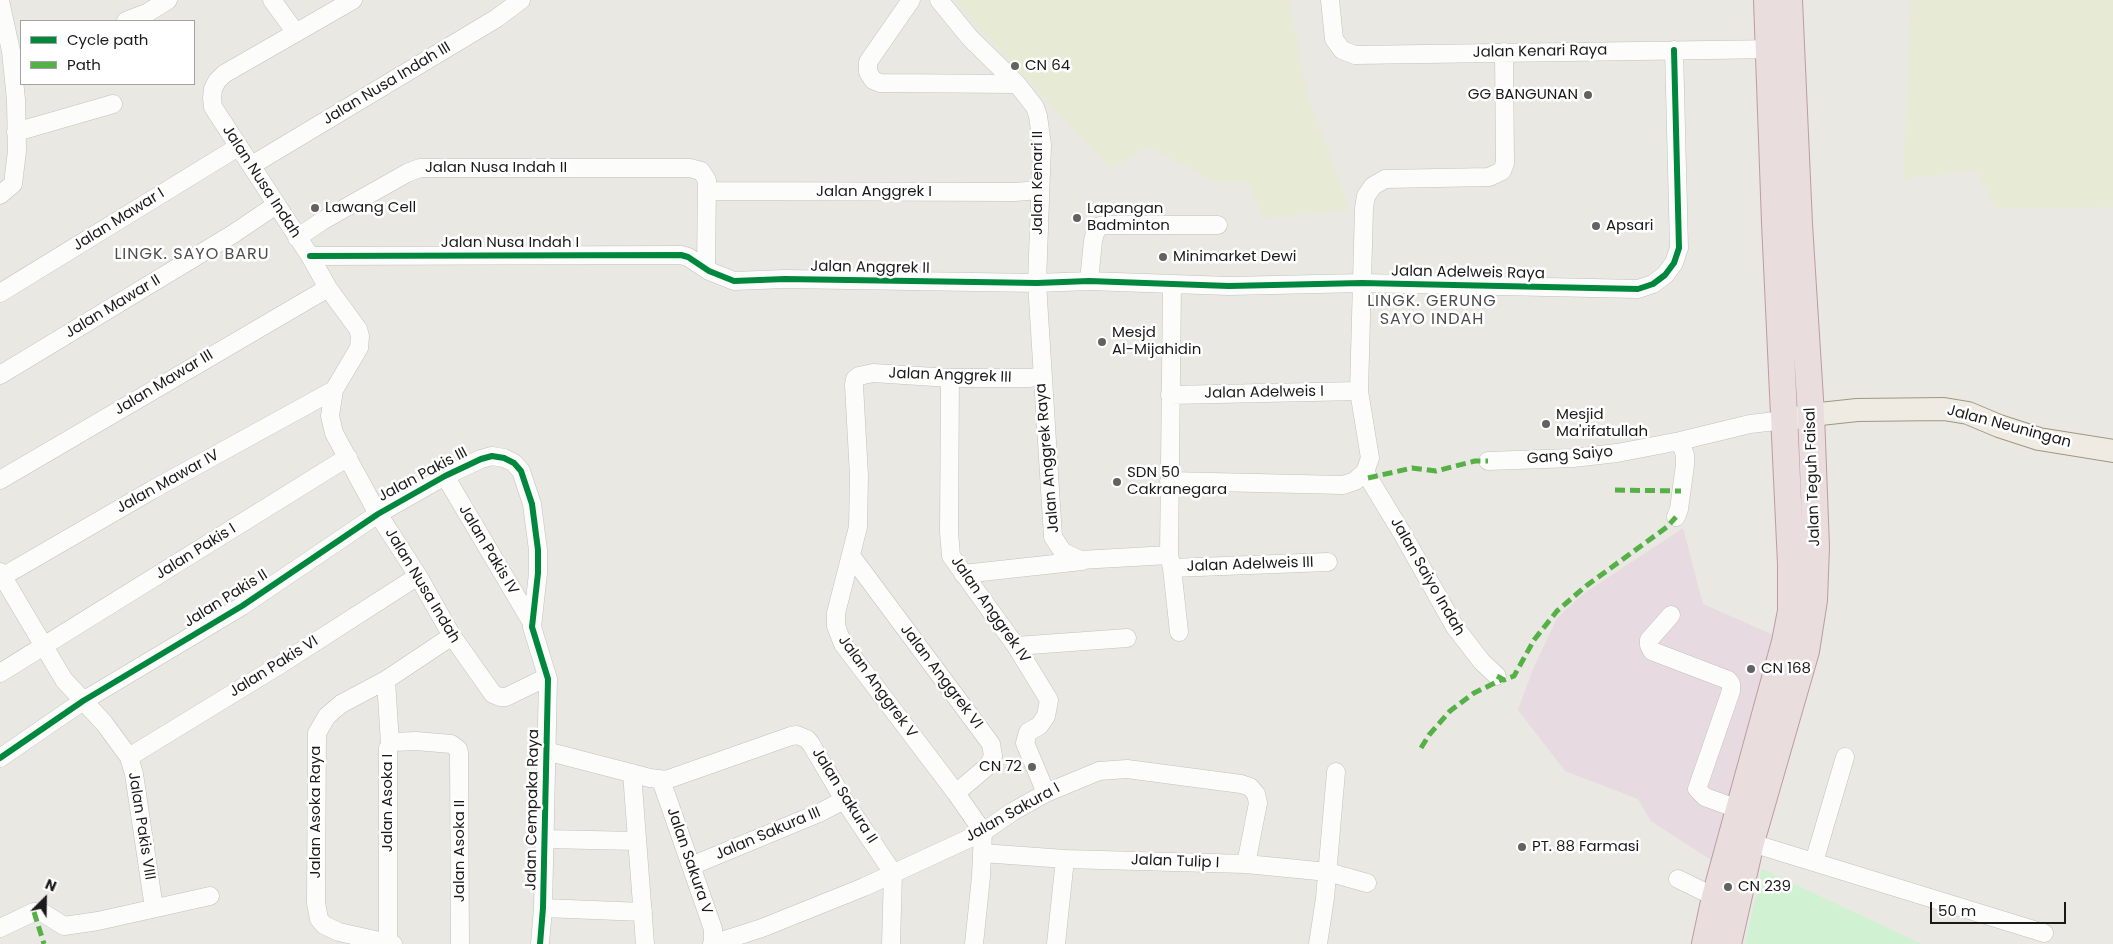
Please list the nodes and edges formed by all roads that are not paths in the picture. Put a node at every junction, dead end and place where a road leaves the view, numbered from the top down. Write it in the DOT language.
graph roads {
  1 [pos="168,0"];
  2 [pos="272,0"];
  3 [pos="353,0"];
  4 [pos="521,0"];
  5 [pos="911,0"];
  6 [pos="939,0"];
  7 [pos="1330,0"];
  8 [pos="1767,0"];
  9 [pos="1789,0"];
  10 [pos="0,1"];
  11 [pos="128,20"];
  12 [pos="296,33"];
  13 [pos="1780,49"];
  14 [pos="1674,50"];
  15 [pos="1504,52"];
  16 [pos="16,58"];
  17 [pos="1017,84"];
  18 [pos="114,104"];
  19 [pos="16,132"];
  20 [pos="238,147"];
  21 [pos="252,165"];
  22 [pos="708,186"];
  23 [pos="1039,190"];
  24 [pos="0,195"];
  25 [pos="276,205"];
  26 [pos="1218,225"];
  27 [pos="1788,235"];
  28 [pos="297,238"];
  29 [pos="310,256"];
  30 [pos="706,269"];
  31 [pos="1089,281"];
  32 [pos="1037,283"];
  33 [pos="1362,283"];
  34 [pos="1172,285"];
  35 [pos="328,288"];
  36 [pos="0,293"];
  37 [pos="0,375"];
  38 [pos="859,376"];
  39 [pos="1041,376"];
  40 [pos="950,378"];
  41 [pos="334,390"];
  42 [pos="1359,391"];
  43 [pos="1170,395"];
  44 [pos="1811,414"];
  45 [pos="1785,420"];
  46 [pos="1680,441"];
  47 [pos="2113,451"];
  48 [pos="348,457"];
  49 [pos="1488,461"];
  50 [pos="1365,472"];
  51 [pos="445,476"];
  52 [pos="0,480"];
  53 [pos="1168,480"];
  54 [pos="378,514"];
  55 [pos="1676,517"];
  56 [pos="852,557"];
  57 [pos="1086,561"];
  58 [pos="1171,562"];
  59 [pos="1328,562"];
  60 [pos="1,574"];
  61 [pos="963,574"];
  62 [pos="418,576"];
  63 [pos="1671,616"];
  64 [pos="532,624"];
  65 [pos="1179,632"];
  66 [pos="452,636"];
  67 [pos="1127,638"];
  68 [pos="44,646"];
  69 [pos="1016,646"];
  70 [pos="0,673"];
  71 [pos="1497,676"];
  72 [pos="547,677"];
  73 [pos="386,680"];
  74 [pos="83,701"];
  75 [pos="390,744"];
  76 [pos="546,751"];
  77 [pos="128,757"];
  78 [pos="460,757"];
  79 [pos="1845,757"];
  80 [pos="0,758"];
  81 [pos="1336,772"];
  82 [pos="632,773"];
  83 [pos="666,779"];
  84 [pos="956,793"];
  85 [pos="1046,793"];
  86 [pos="844,800"];
  87 [pos="1749,813"];
  88 [pos="982,832"];
  89 [pos="545,839"];
  90 [pos="1741,840"];
  91 [pos="636,841"];
  92 [pos="982,853"];
  93 [pos="1065,859"];
  94 [pos="1814,862"];
  95 [pos="1246,864"];
  96 [pos="691,866"];
  97 [pos="1328,872"];
  98 [pos="893,873"];
  99 [pos="1678,879"];
  100 [pos="1367,883"];
  101 [pos="210,896"];
  102 [pos="1726,900"];
  103 [pos="154,908"];
  104 [pos="543,908"];
  105 [pos="643,912"];
  106 [pos="0,928"];
  107 [pos="2044,933"];
  108 [pos="391,943"];
  109 [pos="460,944"];
  110 [pos="540,944"];
  111 [pos="645,944"];
  112 [pos="712,944"];
  113 [pos="892,944"];
  114 [pos="974,944"];
  115 [pos="1056,944"];
  116 [pos="1318,944"];
  117 [pos="1705,944"];
  118 [pos="1728,944"];
  1 -- 11 [label="street"];
  2 -- 12 [label="street"];
  3 -- 12 [label="street"];
  4 -- 21 [label="street, Jalan Nusa Indah III"];
  5 -- 17 [label="street"];
  6 -- 17 [label="street, Jalan Kenari II"];
  7 -- 15 [label="street, Jalan Kenari Raya"];
  8 -- 13 [label="highway, Jalan Teguh Faisal"];
  9 -- 13 [label="highway, Jalan Teguh Faisal"];
  10 -- 16 [label="street"];
  12 -- 20 [label="street, Jalan Nusa Indah"];
  13 -- 14 [label="street, Jalan Kenari Raya"];
  13 -- 27 [label="highway, Jalan Teguh Faisal"];
  14 -- 15 [label="street, Jalan Kenari Raya"];
  14 -- 33 [label="street, Jalan Adelweis Raya"];
  15 -- 33 [label="street"];
  16 -- 19 [label="street"];
  17 -- 23 [label="street, Jalan Kenari II"];
  18 -- 19 [label="street"];
  19 -- 24 [label="street"];
  20 -- 21 [label="street, Jalan Nusa Indah"];
  20 -- 36 [label="street, Jalan Mawar I"];
  21 -- 25 [label="street, Jalan Nusa Indah"];
  22 -- 23 [label="street, Jalan Anggrek I"];
  22 -- 28 [label="street, Jalan Nusa Indah II"];
  22 -- 30 [label="street"];
  23 -- 32 [label="street, Jalan Kenari II"];
  25 -- 28 [label="street, Jalan Nusa Indah"];
  25 -- 37 [label="street, Jalan Mawar II"];
  26 -- 31 [label="street"];
  27 -- 44 [label="highway, Jalan Teguh Faisal"];
  27 -- 45 [label="highway, Jalan Teguh Faisal"];
  28 -- 29 [label="street, Jalan Nusa Indah"];
  29 -- 30 [label="street, Jalan Nusa Indah I"];
  29 -- 35 [label="street, Jalan Nusa Indah"];
  30 -- 32 [label="street, Jalan Anggrek II"];
  31 -- 32 [label="street, Jalan Adelweis Raya"];
  31 -- 34 [label="street, Jalan Adelweis Raya"];
  32 -- 39 [label="street, Jalan Anggrek Raya"];
  33 -- 34 [label="street, Jalan Adelweis Raya"];
  33 -- 42 [label="street"];
  34 -- 43 [label="street"];
  35 -- 41 [label="street, Jalan Nusa Indah"];
  35 -- 52 [label="street, Jalan Mawar III"];
  38 -- 40 [label="street, Jalan Anggrek III"];
  38 -- 56 [label="street, Jalan Anggrek V"];
  39 -- 40 [label="street, Jalan Anggrek III"];
  39 -- 57 [label="street, Jalan Anggrek Raya"];
  40 -- 61 [label="street, Jalan Anggrek IV"];
  41 -- 48 [label="street, Jalan Nusa Indah"];
  41 -- 60 [label="street, Jalan Mawar IV"];
  42 -- 43 [label="street, Jalan Adelweis I"];
  42 -- 50 [label="street"];
  43 -- 53 [label="street"];
  44 -- 45 [label="main road, Jalan Neuningan"];
  44 -- 47 [label="main road, Jalan Neuningan"];
  44 -- 87 [label="highway, Jalan Teguh Faisal"];
  45 -- 46 [label="street"];
  45 -- 87 [label="highway, Jalan Teguh Faisal"];
  46 -- 49 [label="street, Gang Saiyo"];
  46 -- 55 [label="street"];
  48 -- 54 [label="street, Jalan Nusa Indah"];
  48 -- 68 [label="street, Jalan Pakis I"];
  50 -- 53 [label="street"];
  50 -- 71 [label="street, Jalan Saiyo Indah"];
  51 -- 54 [label="street, Jalan Pakis III"];
  51 -- 64 [label="street, Jalan Pakis IV"];
  51 -- 64 [label="street, Jalan Pakis III"];
  53 -- 58 [label="street"];
  54 -- 62 [label="street, Jalan Nusa Indah"];
  54 -- 74 [label="street, Jalan Pakis II"];
  56 -- 84 [label="street, Jalan Anggrek V"];
  56 -- 84 [label="street, Jalan Anggrek VI"];
  57 -- 58 [label="street, Jalan Anggrek Raya"];
  57 -- 61 [label="street"];
  58 -- 59 [label="street, Jalan Adelweis III"];
  58 -- 65 [label="street"];
  60 -- 68 [label="street, Jalan Pakis VIII"];
  61 -- 69 [label="street, Jalan Anggrek IV"];
  62 -- 66 [label="street, Jalan Nusa Indah"];
  62 -- 77 [label="street, Jalan Pakis VI"];
  63 -- 87 [label="street"];
  64 -- 72 [label="street, Jalan Cempaka Raya"];
  66 -- 72 [label="street, Jalan Nusa Indah"];
  66 -- 73 [label="street, Jalan Asoka Raya"];
  67 -- 69 [label="street"];
  68 -- 70 [label="street, Jalan Pakis I"];
  68 -- 74 [label="street, Jalan Pakis VIII"];
  69 -- 85 [label="street, Jalan Anggrek IV"];
  72 -- 76 [label="street, Jalan Cempaka Raya"];
  73 -- 75 [label="street"];
  73 -- 108 [label="street, Jalan Asoka Raya"];
  74 -- 77 [label="street, Jalan Pakis VIII"];
  74 -- 80 [label="street, Jalan Pakis II"];
  75 -- 78 [label="street, Jalan Asoka I"];
  75 -- 108 [label="street, Jalan Asoka I"];
  76 -- 82 [label="street"];
  76 -- 89 [label="street, Jalan Cempaka Raya"];
  77 -- 103 [label="street, Jalan Pakis VIII"];
  78 -- 109 [label="street, Jalan Asoka II"];
  79 -- 94 [label="street"];
  81 -- 97 [label="street"];
  82 -- 83 [label="street"];
  82 -- 91 [label="street"];
  83 -- 86 [label="street, Jalan Sakura II"];
  83 -- 96 [label="street, Jalan Sakura V"];
  84 -- 88 [label="street, Jalan Anggrek V"];
  85 -- 88 [label="street, Jalan Sakura I"];
  85 -- 95 [label="street, Jalan Sakura I"];
  86 -- 96 [label="street, Jalan Sakura III"];
  86 -- 98 [label="street, Jalan Sakura II"];
  87 -- 90 [label="highway, Jalan Teguh Faisal"];
  88 -- 92 [label="street"];
  88 -- 98 [label="street, Jalan Sakura I"];
  89 -- 91 [label="street"];
  89 -- 104 [label="street, Jalan Cempaka Raya"];
  90 -- 94 [label="street"];
  90 -- 102 [label="highway, Jalan Teguh Faisal"];
  91 -- 105 [label="street"];
  92 -- 93 [label="street, Jalan Tulip I"];
  92 -- 114 [label="street"];
  93 -- 95 [label="street, Jalan Tulip I"];
  93 -- 115 [label="street"];
  94 -- 107 [label="street"];
  95 -- 97 [label="street, Jalan Tulip I"];
  96 -- 112 [label="street, Jalan Sakura V"];
  97 -- 100 [label="street, Jalan Tulip I"];
  97 -- 116 [label="street"];
  98 -- 112 [label="street, Jalan Sakura I"];
  98 -- 113 [label="street"];
  99 -- 102 [label="street"];
  101 -- 103 [label="street"];
  102 -- 117 [label="highway, Jalan Teguh Faisal"];
  102 -- 118 [label="highway, Jalan Teguh Faisal"];
  103 -- 106 [label="street"];
  104 -- 105 [label="street"];
  104 -- 110 [label="street, Jalan Cempaka Raya"];
  105 -- 111 [label="street"];
}
